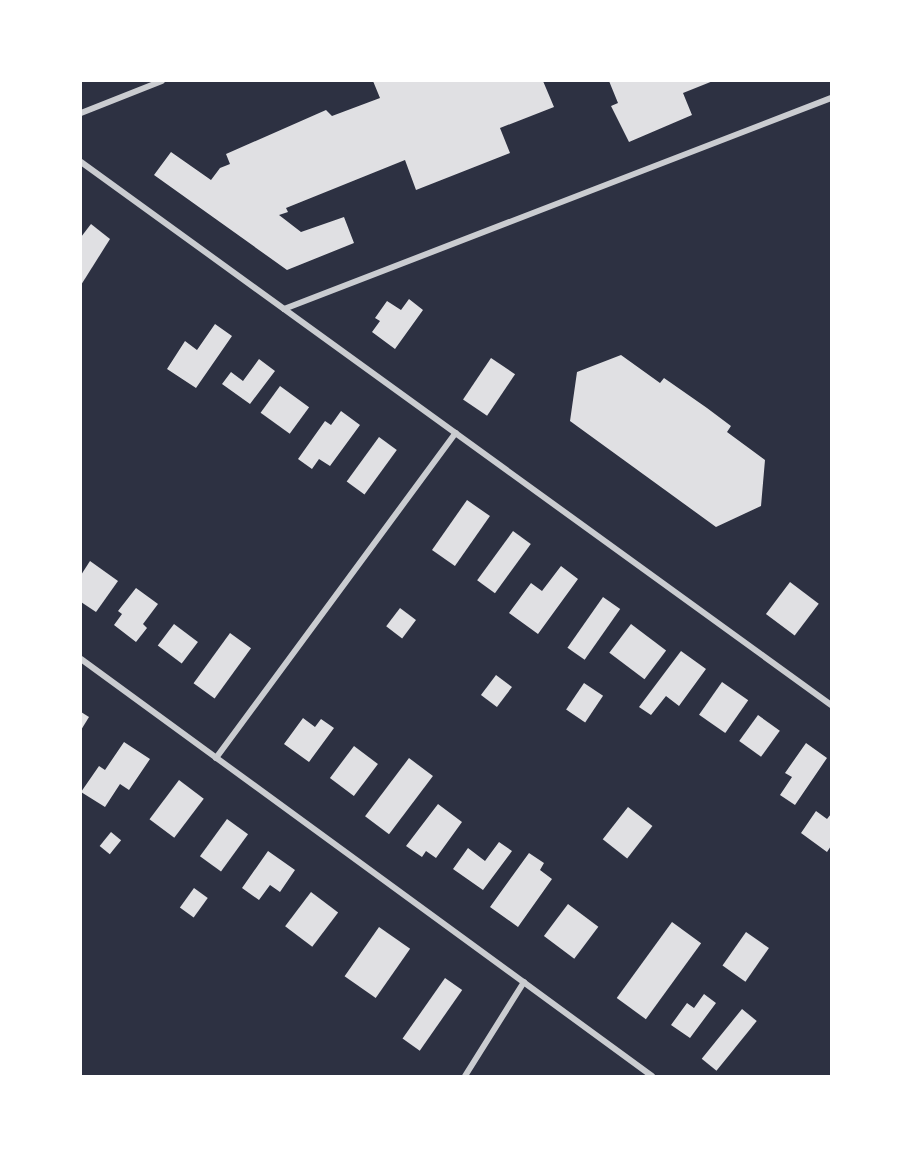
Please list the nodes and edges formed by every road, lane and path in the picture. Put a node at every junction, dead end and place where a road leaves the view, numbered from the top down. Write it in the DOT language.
graph roads {
  1 [pos="162,81"];
  2 [pos="831,98"];
  3 [pos="81,113"];
  4 [pos="81,162"];
  5 [pos="284,309"];
  6 [pos="456,433"];
  7 [pos="81,659"];
  8 [pos="831,705"];
  9 [pos="216,758"];
  10 [pos="524,982"];
  11 [pos="465,1076"];
  12 [pos="652,1076"];
  1 -- 3 [label="street"];
  2 -- 5 [label="street"];
  4 -- 5 [label="street"];
  5 -- 6 [label="street"];
  6 -- 8 [label="street"];
  6 -- 9 [label="street"];
  7 -- 9 [label="street"];
  9 -- 10 [label="street"];
  10 -- 11 [label="street"];
  10 -- 12 [label="street"];
}
